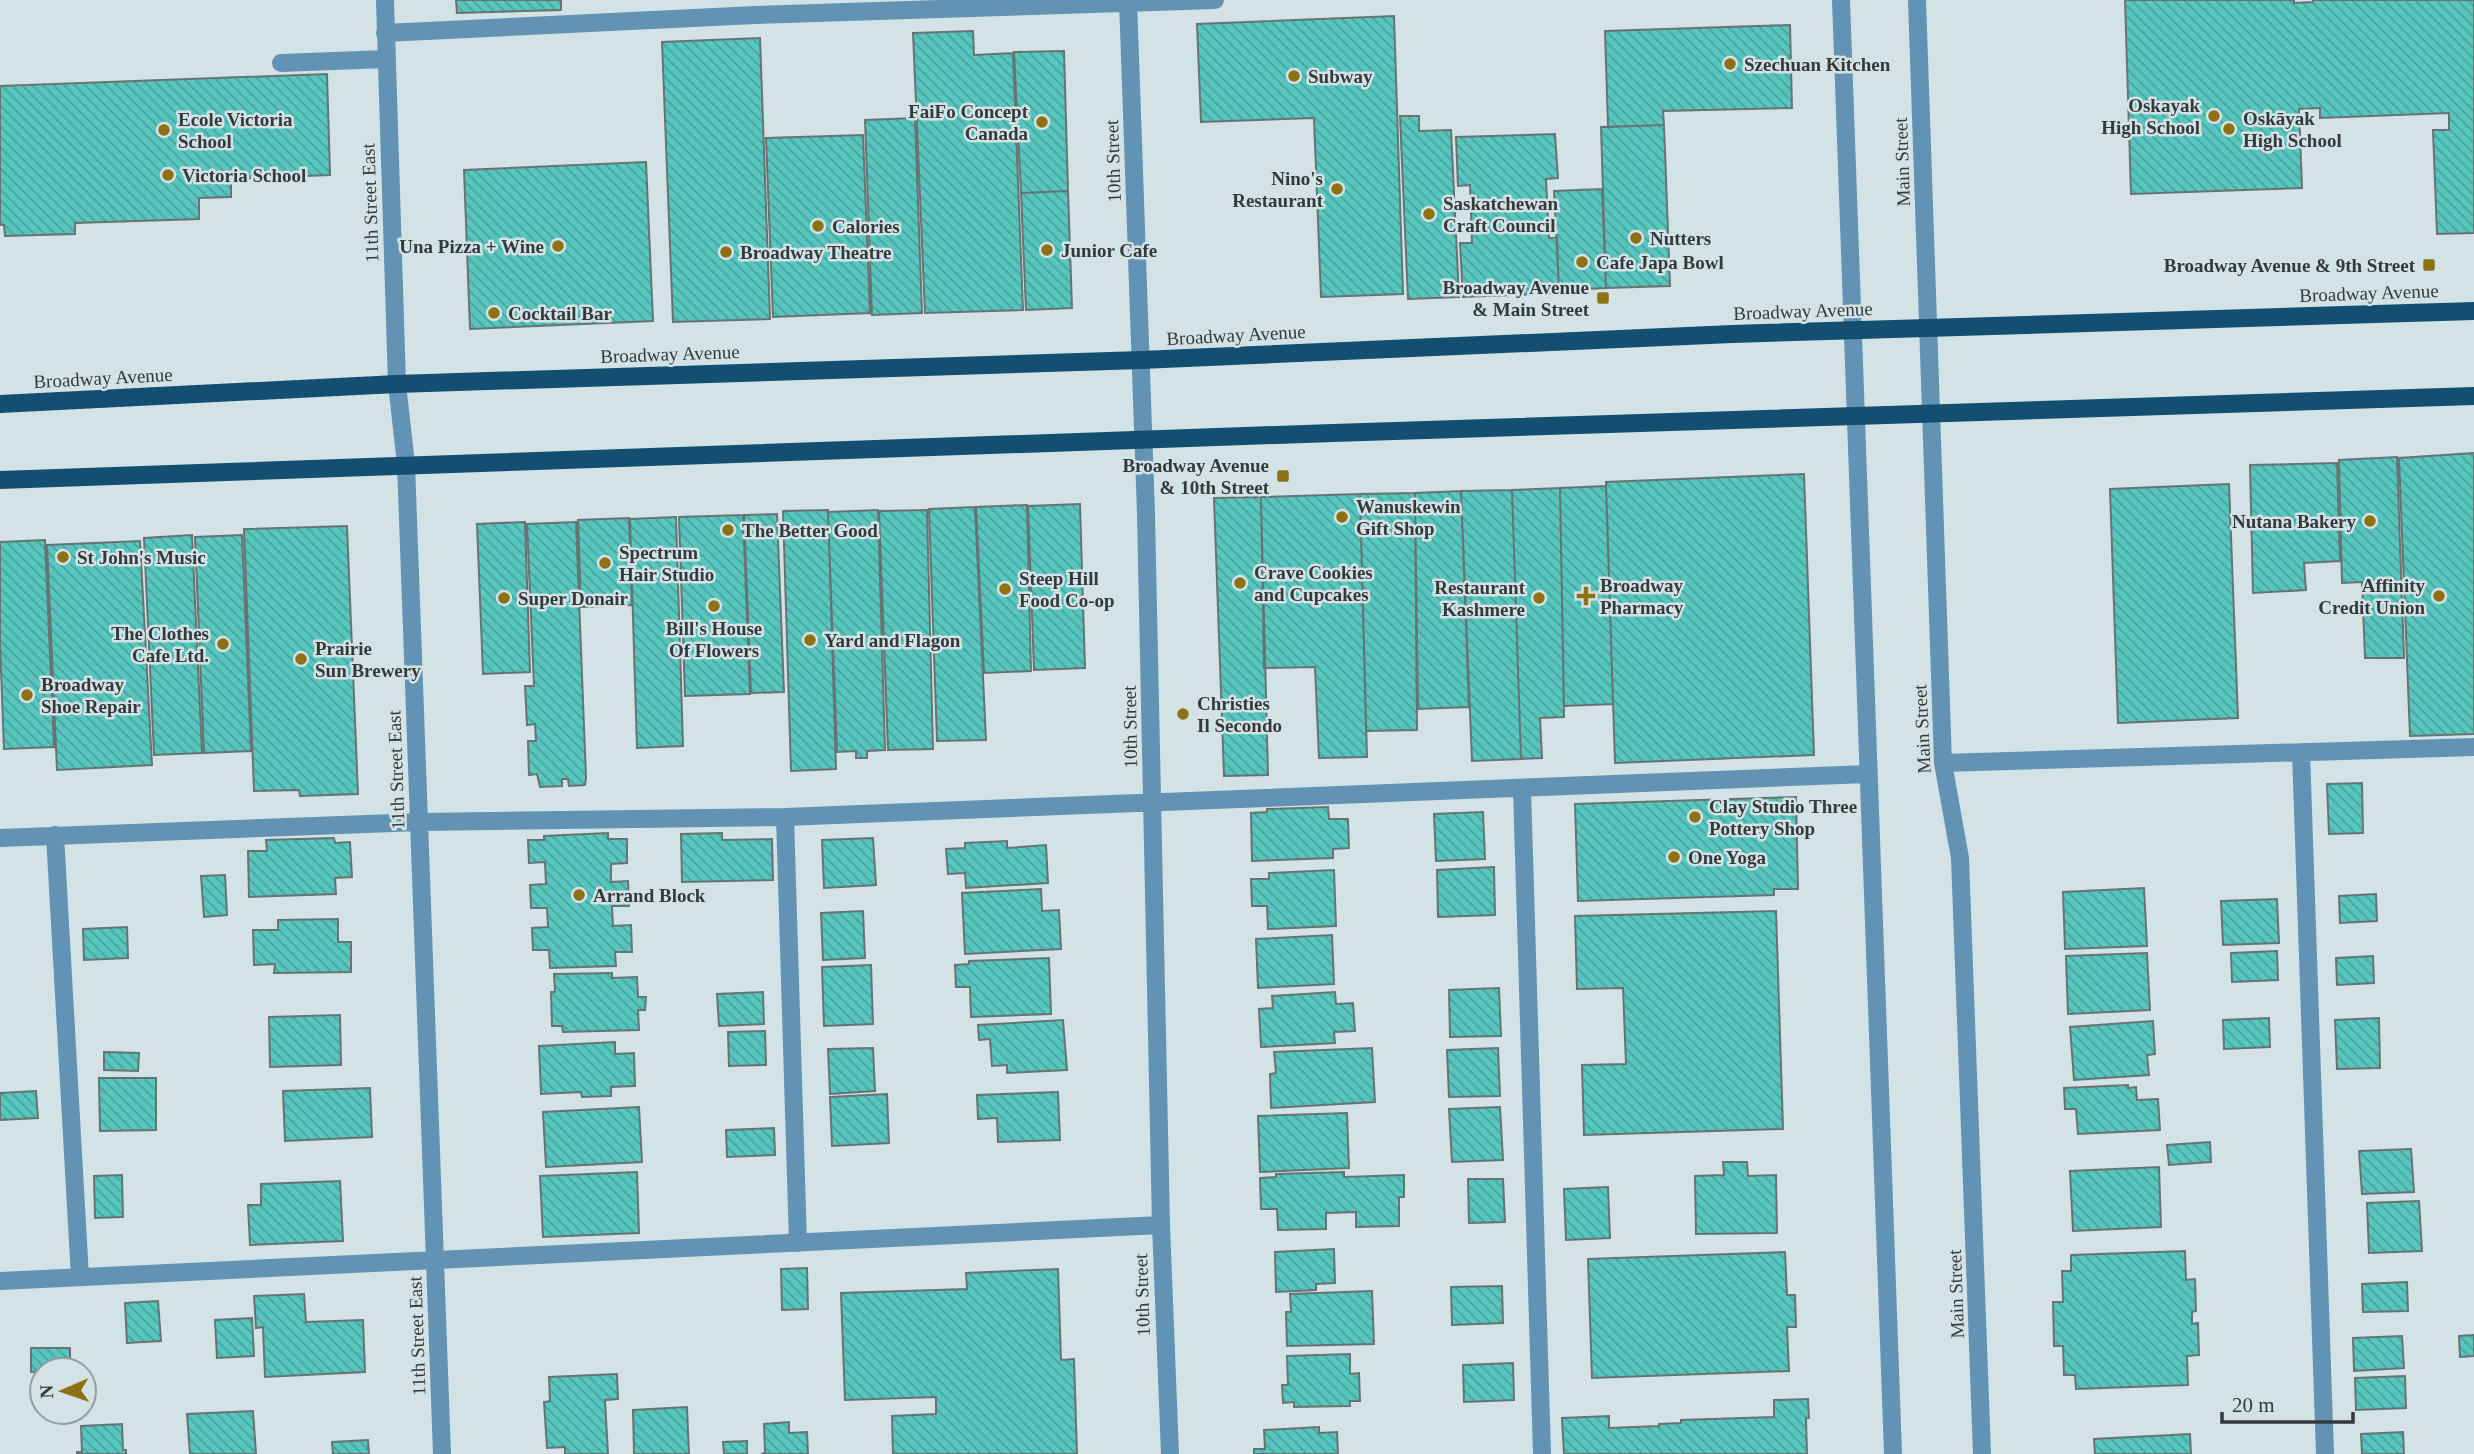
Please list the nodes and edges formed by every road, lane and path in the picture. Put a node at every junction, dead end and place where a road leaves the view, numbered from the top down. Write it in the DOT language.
graph roads {
  1 [pos="385,0"];
  2 [pos="1215,0"];
  3 [pos="1841,0"];
  4 [pos="1917,0"];
  5 [pos="1128,2"];
  6 [pos="755,8"];
  7 [pos="386,33"];
  8 [pos="386,59"];
  9 [pos="281,63"];
  10 [pos="2474,311"];
  11 [pos="1928,327"];
  12 [pos="1852,330"];
  13 [pos="1141,360"];
  14 [pos="397,384"];
  15 [pos="2474,396"];
  16 [pos="0,404"];
  17 [pos="1931,414"];
  18 [pos="1855,417"];
  19 [pos="1143,439"];
  20 [pos="406,464"];
  21 [pos="0,480"];
  22 [pos="2474,747"];
  23 [pos="2301,751"];
  24 [pos="1943,763"];
  25 [pos="1867,774"];
  26 [pos="1522,789"];
  27 [pos="1153,803"];
  28 [pos="785,817"];
  29 [pos="419,822"];
  30 [pos="55,835"];
  31 [pos="0,838"];
  32 [pos="1161,1225"];
  33 [pos="798,1244"];
  34 [pos="435,1260"];
  35 [pos="80,1277"];
  36 [pos="0,1281"];
  37 [pos="442,1454"];
  38 [pos="1170,1454"];
  39 [pos="1542,1454"];
  40 [pos="1893,1454"];
  41 [pos="1982,1454"];
  42 [pos="2325,1454"];
  1 -- 7 [label="street, 11th Street East"];
  2 -- 5 [label="street"];
  3 -- 12 [label="street"];
  4 -- 11 [label="street, Main Street"];
  5 -- 6 [label="street"];
  5 -- 13 [label="street, 10th Street"];
  6 -- 7 [label="street"];
  7 -- 8 [label="street, 11th Street East"];
  8 -- 9 [label="street"];
  8 -- 14 [label="street, 11th Street East"];
  10 -- 11 [label="main road, Broadway Avenue"];
  11 -- 12 [label="main road, Broadway Avenue"];
  11 -- 17 [label="street, Main Street"];
  12 -- 13 [label="main road, Broadway Avenue"];
  12 -- 18 [label="street"];
  13 -- 14 [label="main road, Broadway Avenue"];
  13 -- 19 [label="street, 10th Street"];
  14 -- 16 [label="main road, Broadway Avenue"];
  14 -- 20 [label="street, 11th Street East"];
  15 -- 17 [label="main road"];
  17 -- 18 [label="main road"];
  17 -- 24 [label="street, Main Street"];
  18 -- 19 [label="main road"];
  18 -- 25 [label="street"];
  19 -- 20 [label="main road"];
  19 -- 27 [label="street, 10th Street"];
  20 -- 21 [label="main road"];
  20 -- 29 [label="street, 11th Street East"];
  22 -- 23 [label="street"];
  23 -- 24 [label="street"];
  23 -- 42 [label="street"];
  24 -- 41 [label="street, Main Street"];
  25 -- 26 [label="street"];
  25 -- 40 [label="street"];
  26 -- 27 [label="street"];
  26 -- 39 [label="street"];
  27 -- 28 [label="street"];
  27 -- 32 [label="street, 10th Street"];
  28 -- 29 [label="street"];
  28 -- 33 [label="street"];
  29 -- 30 [label="street"];
  29 -- 34 [label="street, 11th Street East"];
  30 -- 31 [label="street"];
  30 -- 35 [label="street"];
  32 -- 33 [label="street"];
  32 -- 38 [label="street, 10th Street"];
  33 -- 34 [label="street"];
  34 -- 35 [label="street"];
  34 -- 37 [label="street, 11th Street East"];
  35 -- 36 [label="street"];
}
